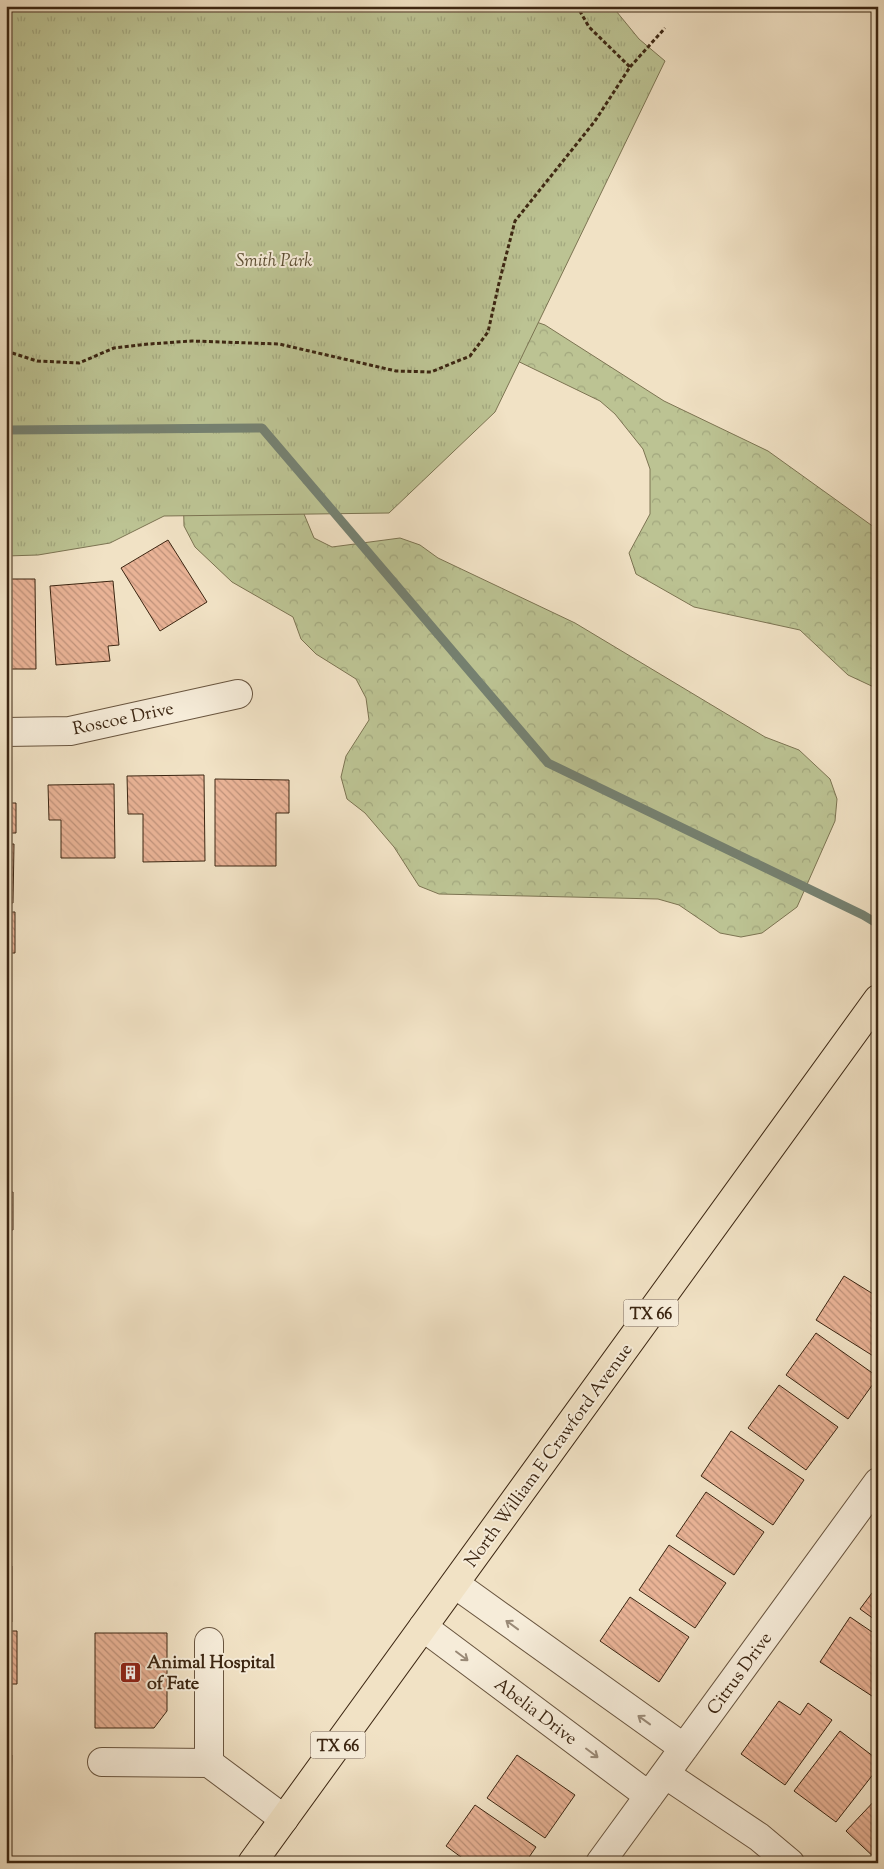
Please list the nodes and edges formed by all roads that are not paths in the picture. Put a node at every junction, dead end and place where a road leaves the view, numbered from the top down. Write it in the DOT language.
graph roads {
  1 [pos="238,694"];
  2 [pos="6,732"];
  3 [pos="878,999"];
  4 [pos="878,1482"];
  5 [pos="455,1584"];
  6 [pos="423,1627"];
  7 [pos="210,1642"];
  8 [pos="684,1748"];
  9 [pos="102,1762"];
  10 [pos="209,1763"];
  11 [pos="665,1774"];
  12 [pos="649,1796"];
  13 [pos="284,1819"];
  14 [pos="252,1863"];
  15 [pos="600,1863"];
  16 [pos="790,1863"];
  1 -- 2 [label="street, Roscoe Drive"];
  3 -- 5 [label="main road, North William E Crawford Avenue / TX 66"];
  4 -- 8 [label="street, Citrus Drive"];
  5 -- 6 [label="main road, North William E Crawford Avenue / TX 66"];
  8 -- 5 [label="street, one-way"];
  6 -- 12 [label="street, Abelia Drive, one-way"];
  6 -- 13 [label="main road, North William E Crawford Avenue / TX 66"];
  7 -- 10 [label="street"];
  8 -- 11 [label="street, Citrus Drive"];
  9 -- 10 [label="street"];
  10 -- 13 [label="street"];
  11 -- 12 [label="street, Citrus Drive"];
  11 -- 16 [label="street"];
  12 -- 15 [label="street, Citrus Drive"];
  13 -- 14 [label="main road, North William E Crawford Avenue / TX 66"];
}
